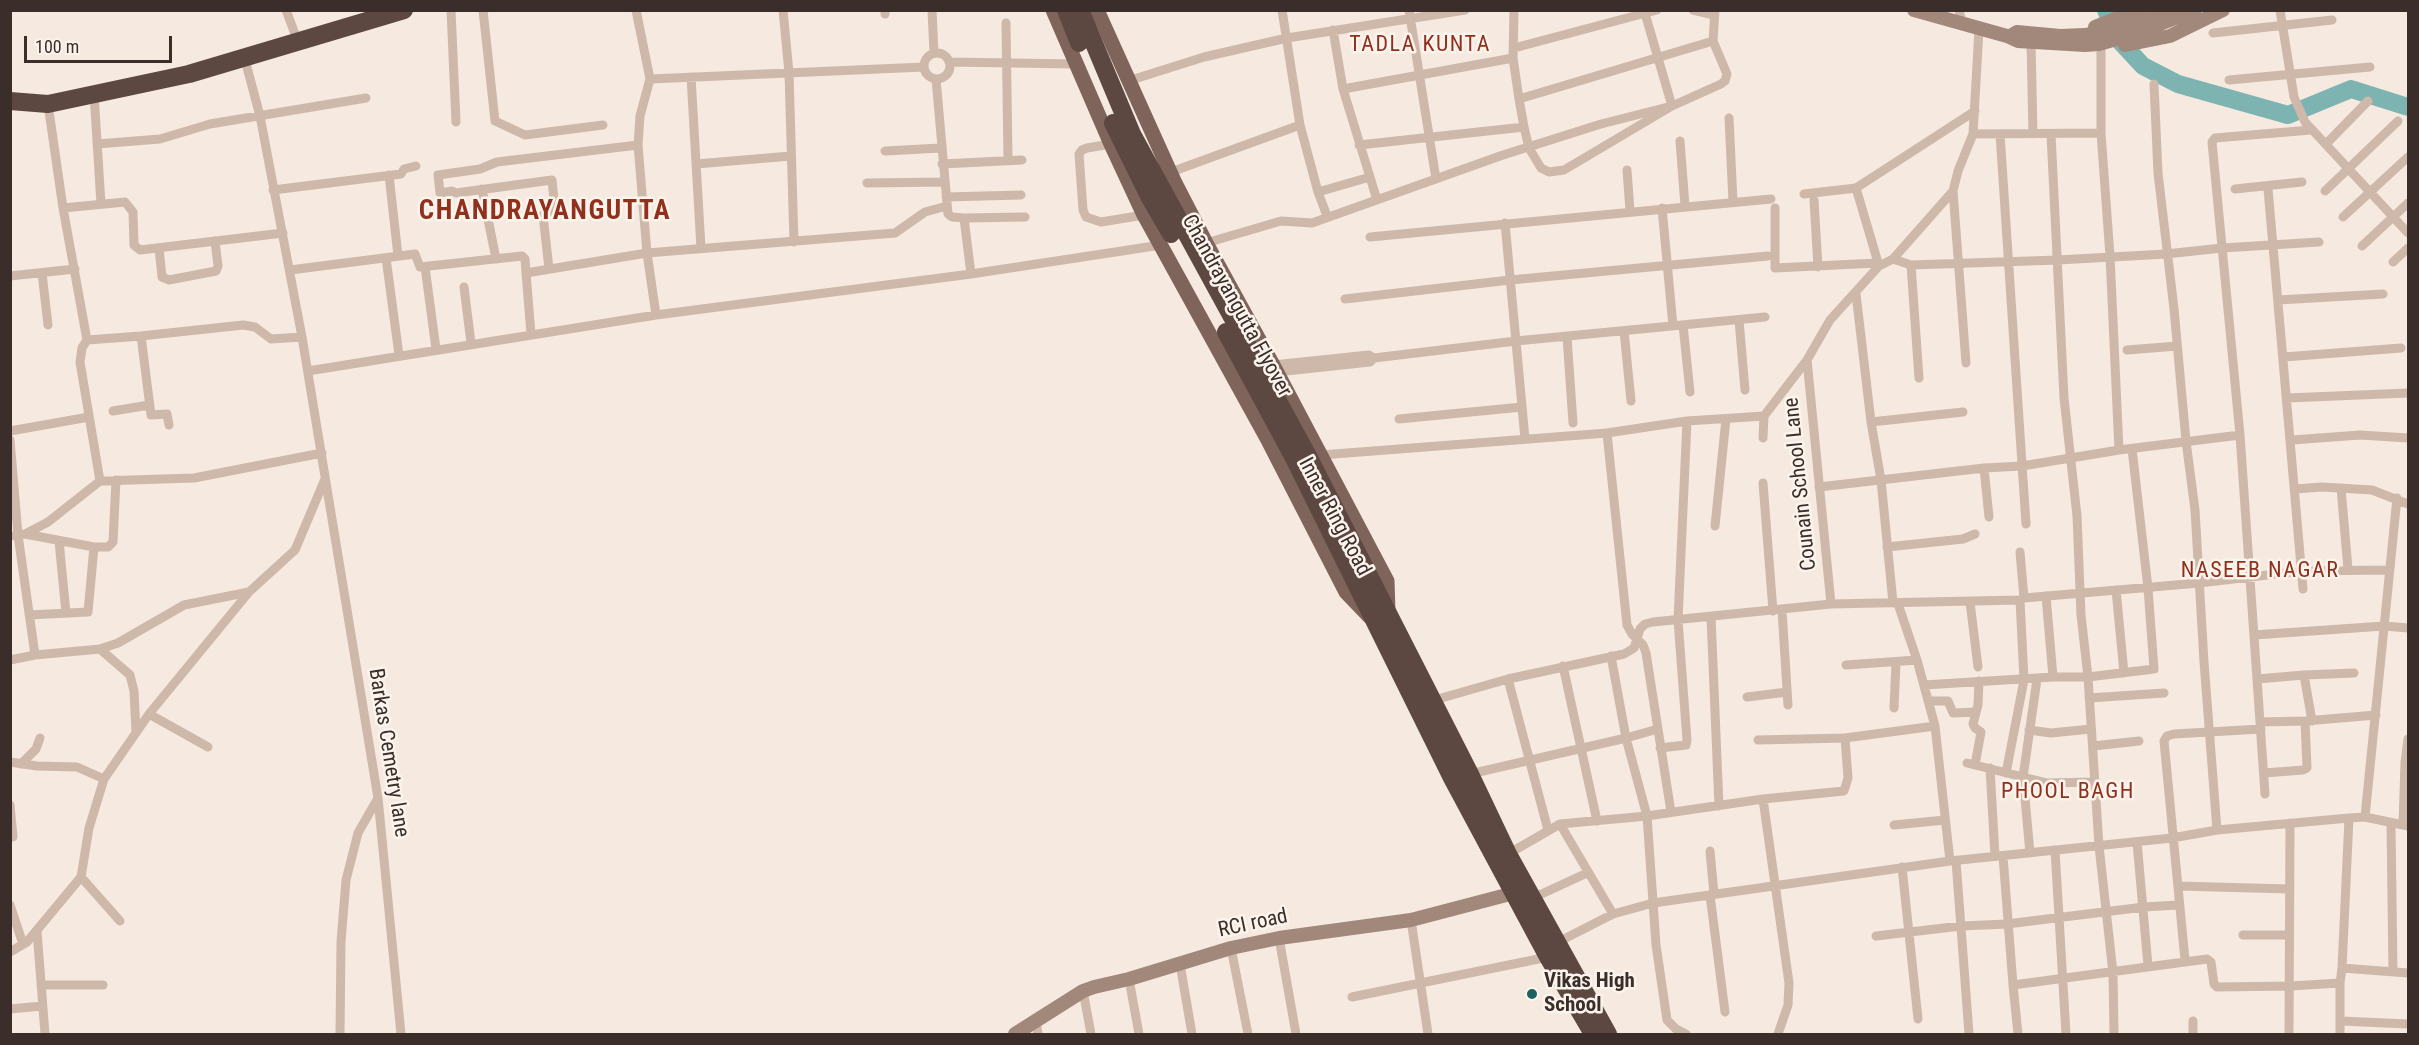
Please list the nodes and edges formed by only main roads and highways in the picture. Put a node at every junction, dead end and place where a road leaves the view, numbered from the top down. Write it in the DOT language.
graph roads {
  1 [pos="404,10"];
  2 [pos="1053,10"];
  3 [pos="1066,10"];
  4 [pos="1080,10"];
  5 [pos="1096,10"];
  6 [pos="1123,70"];
  7 [pos="1084,83"];
  8 [pos="10,101"];
  9 [pos="1367,591"];
  10 [pos="1380,616"];
  11 [pos="1424,703"];
  12 [pos="1553,949"];
  13 [pos="1593,1035"];
  14 [pos="1608,1035"];
  1 -- 8 [label="highway"];
  2 -- 7 [label="main road, Inner Ring Road"];
  3 -- 9 [label="highway, Chandrayangutta Flyover"];
  4 -- 9 [label="highway, Chandrayangutta Flyover"];
  5 -- 6 [label="main road, Inner Ring Road"];
  6 -- 7 [label="main road"];
  6 -- 10 [label="main road, Inner Ring Road"];
  7 -- 10 [label="main road, Inner Ring Road"];
  9 -- 10 [label="highway, Chandrayangutta Flyover"];
  10 -- 11 [label="highway, Inner Ring Road"];
  11 -- 12 [label="highway, Inner Ring Road"];
  11 -- 12 [label="highway, Inner Ring Road"];
  12 -- 13 [label="highway, Inner Ring Road"];
  12 -- 14 [label="highway, Inner Ring Road"];
}
